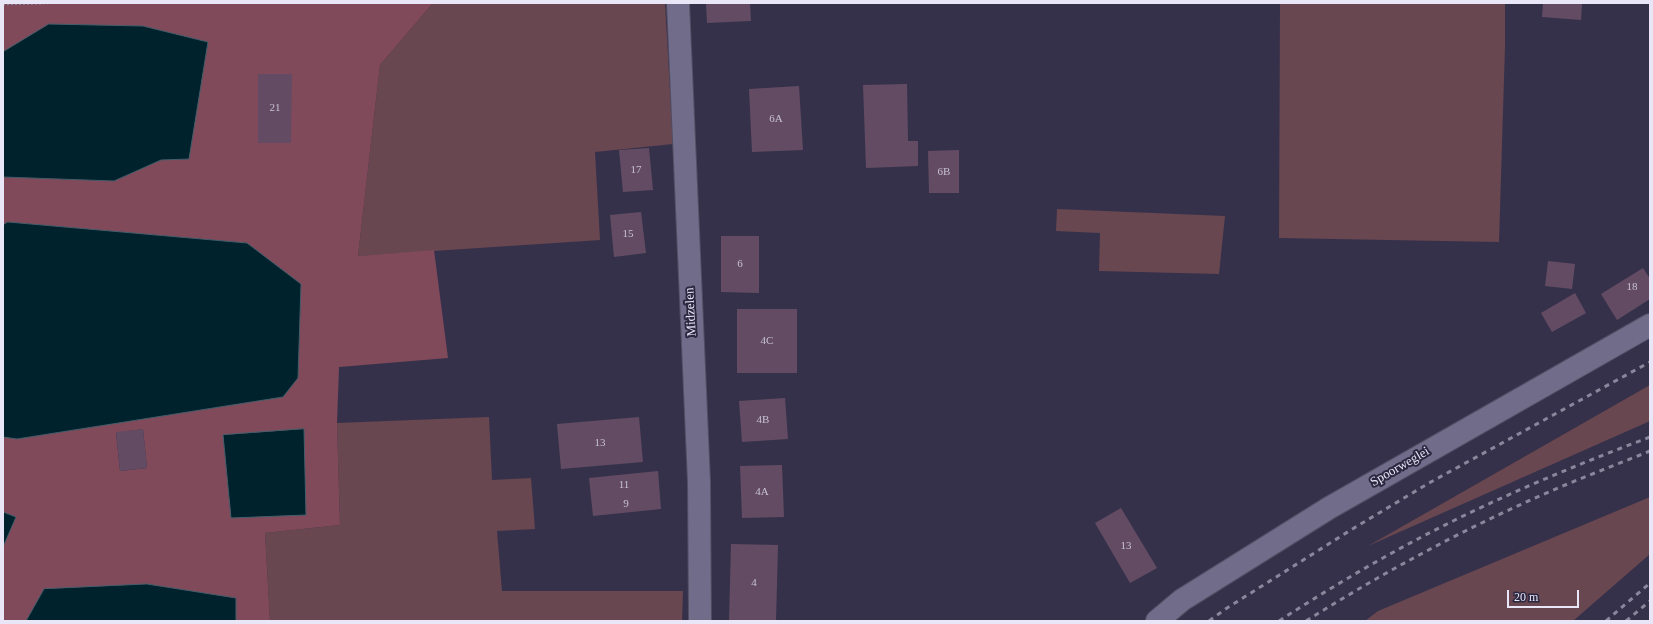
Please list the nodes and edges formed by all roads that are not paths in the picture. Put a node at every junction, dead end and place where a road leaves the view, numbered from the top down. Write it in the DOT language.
graph roads {
  1 [pos="678,3"];
  2 [pos="1650,325"];
  3 [pos="700,621"];
  4 [pos="1157,621"];
  1 -- 3 [label="street, Midzelen"];
  2 -- 4 [label="street, Spoorweglei"];
}
